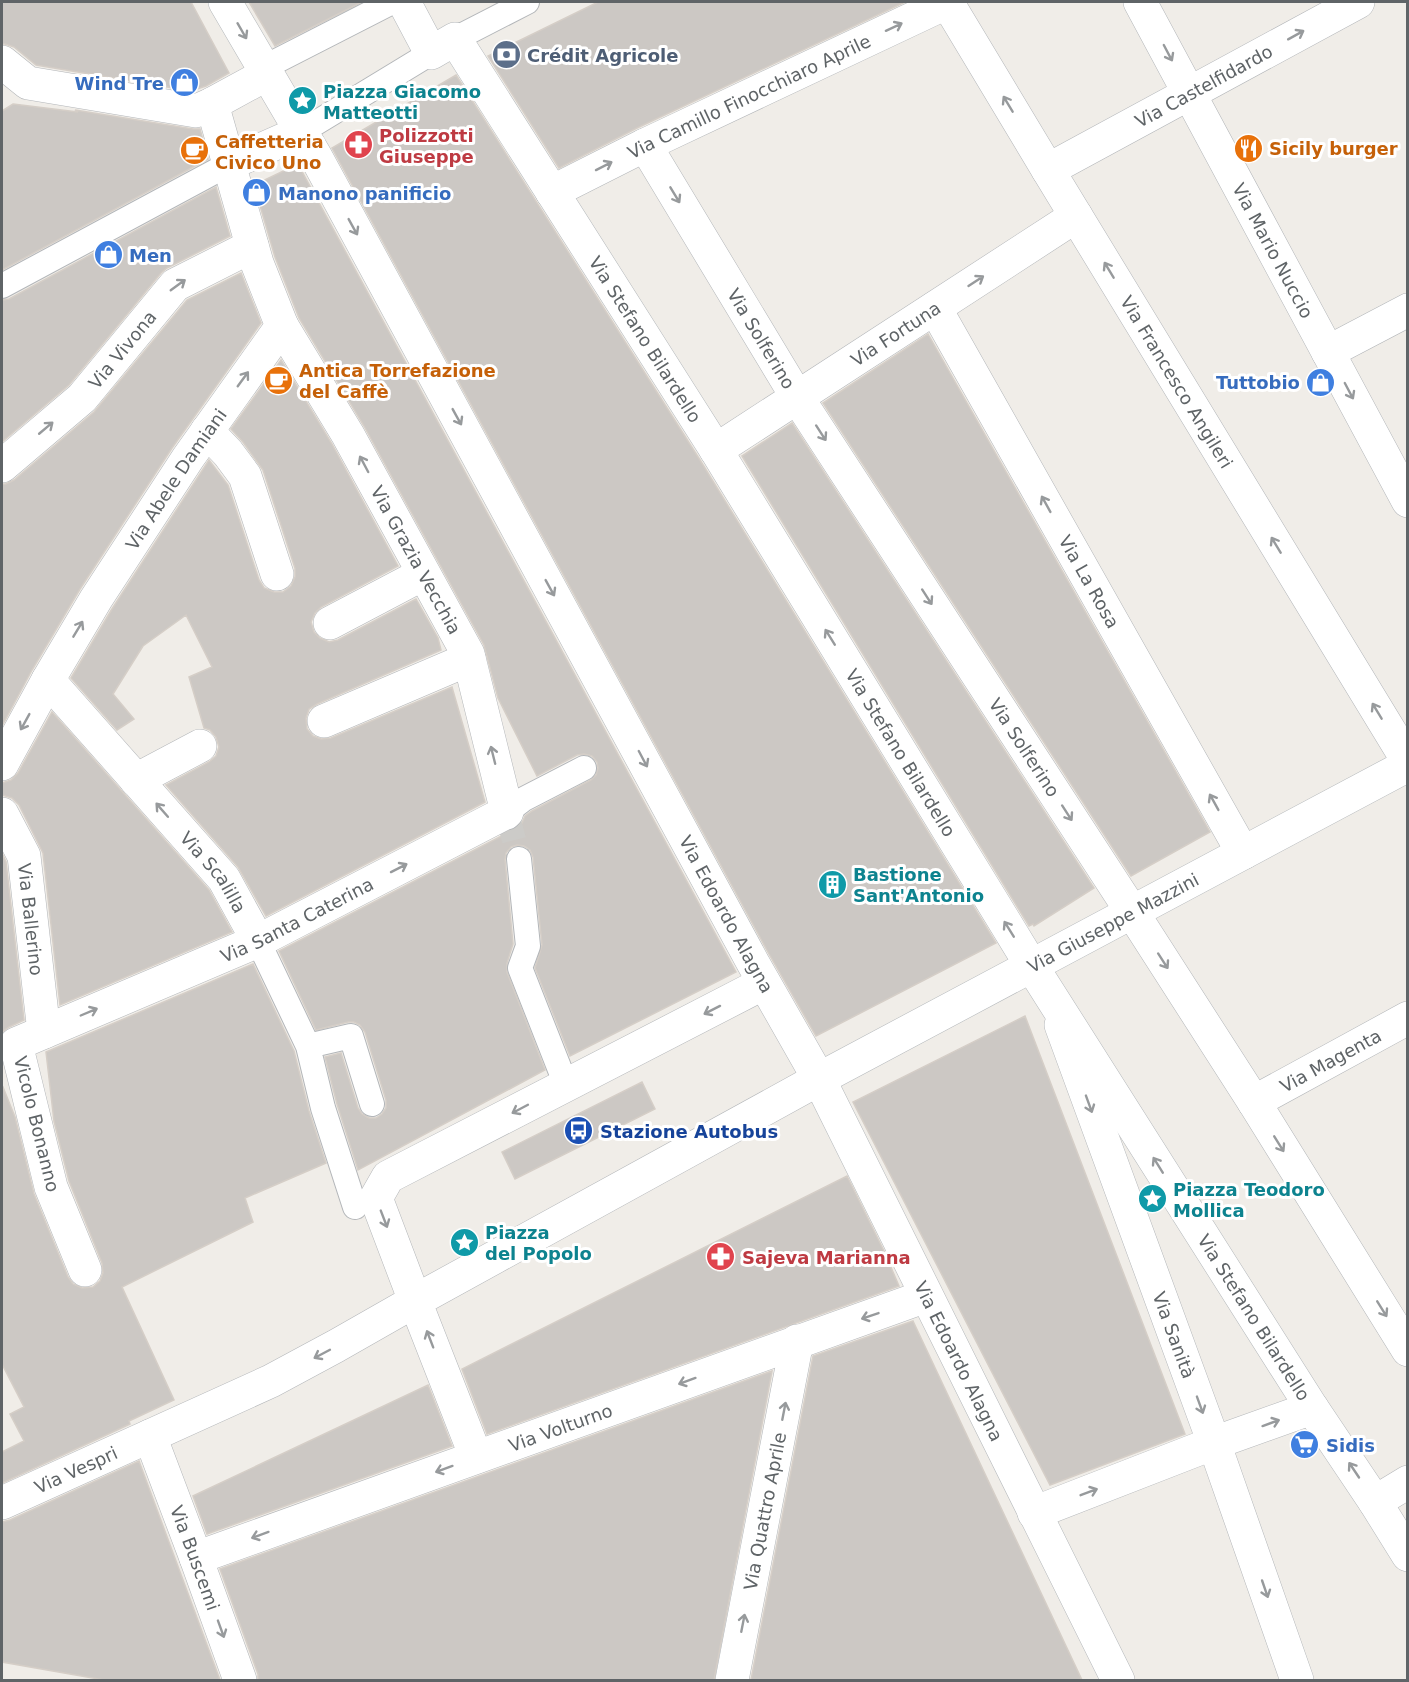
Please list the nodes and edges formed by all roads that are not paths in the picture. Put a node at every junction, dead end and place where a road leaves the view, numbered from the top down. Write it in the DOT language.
graph roads {
  1 [pos="225,2"];
  2 [pos="392,2"];
  3 [pos="404,2"];
  4 [pos="527,2"];
  5 [pos="948,2"];
  6 [pos="1140,2"];
  7 [pos="1358,2"];
  8 [pos="443,46"];
  9 [pos="2,62"];
  10 [pos="263,67"];
  11 [pos="15,90"];
  12 [pos="1189,93"];
  13 [pos="204,108"];
  14 [pos="308,145"];
  15 [pos="645,145"];
  16 [pos="1048,170"];
  17 [pos="232,174"];
  18 [pos="552,192"];
  19 [pos="1076,216"];
  20 [pos="252,246"];
  21 [pos="2,286"];
  22 [pos="936,308"];
  23 [pos="1407,310"];
  24 [pos="282,326"];
  25 [pos="1328,352"];
  26 [pos="797,397"];
  27 [pos="207,431"];
  28 [pos="716,450"];
  29 [pos="2,466"];
  30 [pos="1407,501"];
  31 [pos="277,574"];
  32 [pos="423,574"];
  33 [pos="330,623"];
  34 [pos="469,659"];
  35 [pos="48,680"];
  36 [pos="324,721"];
  37 [pos="200,747"];
  38 [pos="1407,763"];
  39 [pos="2,764"];
  40 [pos="584,768"];
  41 [pos="136,780"];
  42 [pos="2,813"];
  43 [pos="507,814"];
  44 [pos="1243,853"];
  45 [pos="519,859"];
  46 [pos="1132,912"];
  47 [pos="258,941"];
  48 [pos="1040,977"];
  49 [pos="764,983"];
  50 [pos="1407,1018"];
  51 [pos="21,1042"];
  52 [pos="308,1046"];
  53 [pos="562,1073"];
  54 [pos="819,1079"];
  55 [pos="1254,1102"];
  56 [pos="372,1104"];
  57 [pos="355,1208"];
  58 [pos="85,1270"];
  59 [pos="926,1296"];
  60 [pos="415,1301"];
  61 [pos="797,1341"];
  62 [pos="1407,1350"];
  63 [pos="1312,1408"];
  64 [pos="150,1436"];
  65 [pos="1214,1443"];
  66 [pos="476,1457"];
  67 [pos="1407,1482"];
  68 [pos="1375,1502"];
  69 [pos="2,1503"];
  70 [pos="1034,1514"];
  71 [pos="1407,1555"];
  72 [pos="196,1558"];
  73 [pos="240,1680"];
  74 [pos="732,1680"];
  75 [pos="1118,1680"];
  76 [pos="1297,1680"];
  1 -- 10 [label="street, Via Edoardo Alagna, one-way"];
  2 -- 10 [label="street"];
  3 -- 8 [label="street, Via Stefano Bilardello"];
  4 -- 8 [label="street"];
  15 -- 5 [label="street, Via Camillo Finocchiaro Aprile, one-way"];
  16 -- 5 [label="street, Via Francesco Angileri, one-way"];
  6 -- 12 [label="street, Via Mario Nuccio, one-way"];
  12 -- 7 [label="street, Via Castelfidardo, one-way"];
  8 -- 14 [label="street"];
  8 -- 18 [label="street, Via Stefano Bilardello"];
  9 -- 11 [label="street"];
  10 -- 13 [label="street"];
  10 -- 14 [label="street, Via Edoardo Alagna"];
  11 -- 13 [label="street"];
  12 -- 16 [label="street, Via Castelfidardo"];
  12 -- 25 [label="street, Via Mario Nuccio"];
  13 -- 17 [label="street"];
  14 -- 17 [label="street"];
  14 -- 49 [label="street, Via Edoardo Alagna, one-way"];
  18 -- 15 [label="street, Via Camillo Finocchiaro Aprile, one-way"];
  15 -- 26 [label="street, Via Solferino, one-way"];
  16 -- 19 [label="street, Via Francesco Angileri"];
  17 -- 20 [label="street"];
  17 -- 21 [label="street"];
  18 -- 28 [label="street, Via Stefano Bilardello"];
  22 -- 19 [label="street, Via Fortuna, one-way"];
  38 -- 19 [label="street, Via Francesco Angileri, one-way"];
  20 -- 24 [label="street"];
  29 -- 20 [label="street, Via Vivona, one-way"];
  22 -- 26 [label="street, Via Fortuna"];
  44 -- 22 [label="street, Via La Rosa, one-way"];
  23 -- 25 [label="street"];
  27 -- 24 [label="street, Via Abele Damiani, one-way"];
  32 -- 24 [label="street, Via Grazia Vecchia, one-way"];
  25 -- 30 [label="street, Via Mario Nuccio, one-way"];
  26 -- 28 [label="street, Via Fortuna"];
  26 -- 46 [label="street, Via Solferino, one-way"];
  27 -- 31 [label="street"];
  35 -- 27 [label="street, Via Abele Damiani, one-way"];
  48 -- 28 [label="street, Via Stefano Bilardello, one-way"];
  32 -- 33 [label="street"];
  32 -- 34 [label="street, Via Grazia Vecchia"];
  34 -- 36 [label="street"];
  43 -- 34 [label="street, Via Grazia Vecchia, one-way"];
  35 -- 39 [label="street, Via Abele Damiani, one-way"];
  35 -- 41 [label="street, Via Scalilla"];
  37 -- 41 [label="street"];
  38 -- 44 [label="street, Via Giuseppe Mazzini"];
  40 -- 43 [label="street, Via Santa Caterina"];
  47 -- 41 [label="street, Via Scalilla, one-way"];
  42 -- 51 [label="street, Via Ballerino"];
  47 -- 43 [label="street, Via Santa Caterina, one-way"];
  44 -- 46 [label="street, Via Giuseppe Mazzini"];
  45 -- 53 [label="street"];
  46 -- 48 [label="street, Via Giuseppe Mazzini"];
  46 -- 55 [label="street, Via Solferino, one-way"];
  51 -- 47 [label="street, Via Santa Caterina, one-way"];
  47 -- 52 [label="street, Via Scalilla"];
  48 -- 54 [label="street, Via Giuseppe Mazzini"];
  63 -- 48 [label="street, Via Stefano Bilardello, one-way"];
  48 -- 65 [label="street, Via Sanità, one-way"];
  49 -- 53 [label="street, one-way"];
  49 -- 54 [label="street, Via Edoardo Alagna"];
  50 -- 55 [label="street, Via Magenta"];
  51 -- 58 [label="street, Vicolo Bonanno"];
  52 -- 56 [label="street"];
  52 -- 57 [label="street, Via Scalilla"];
  53 -- 60 [label="street, one-way"];
  54 -- 59 [label="street, Via Edoardo Alagna"];
  54 -- 60 [label="street, Via Giuseppe Mazzini"];
  55 -- 62 [label="street, Via Solferino, one-way"];
  59 -- 61 [label="street, Via Volturno, one-way"];
  59 -- 70 [label="street, Via Edoardo Alagna"];
  60 -- 64 [label="street, Via Vespri, one-way"];
  66 -- 60 [label="street, one-way"];
  61 -- 66 [label="street, Via Volturno, one-way"];
  74 -- 61 [label="street, Via Quattro Aprile, one-way"];
  65 -- 63 [label="street, one-way"];
  68 -- 63 [label="street, Via Stefano Bilardello, one-way"];
  64 -- 69 [label="street, Via Vespri"];
  64 -- 72 [label="street, Via Buscemi"];
  70 -- 65 [label="street, one-way"];
  65 -- 76 [label="street, Via Sanità, one-way"];
  66 -- 72 [label="street, Via Volturno, one-way"];
  67 -- 68 [label="street"];
  68 -- 71 [label="street, Via Stefano Bilardello"];
  70 -- 75 [label="street, Via Edoardo Alagna"];
  72 -- 73 [label="street, Via Buscemi, one-way"];
}
